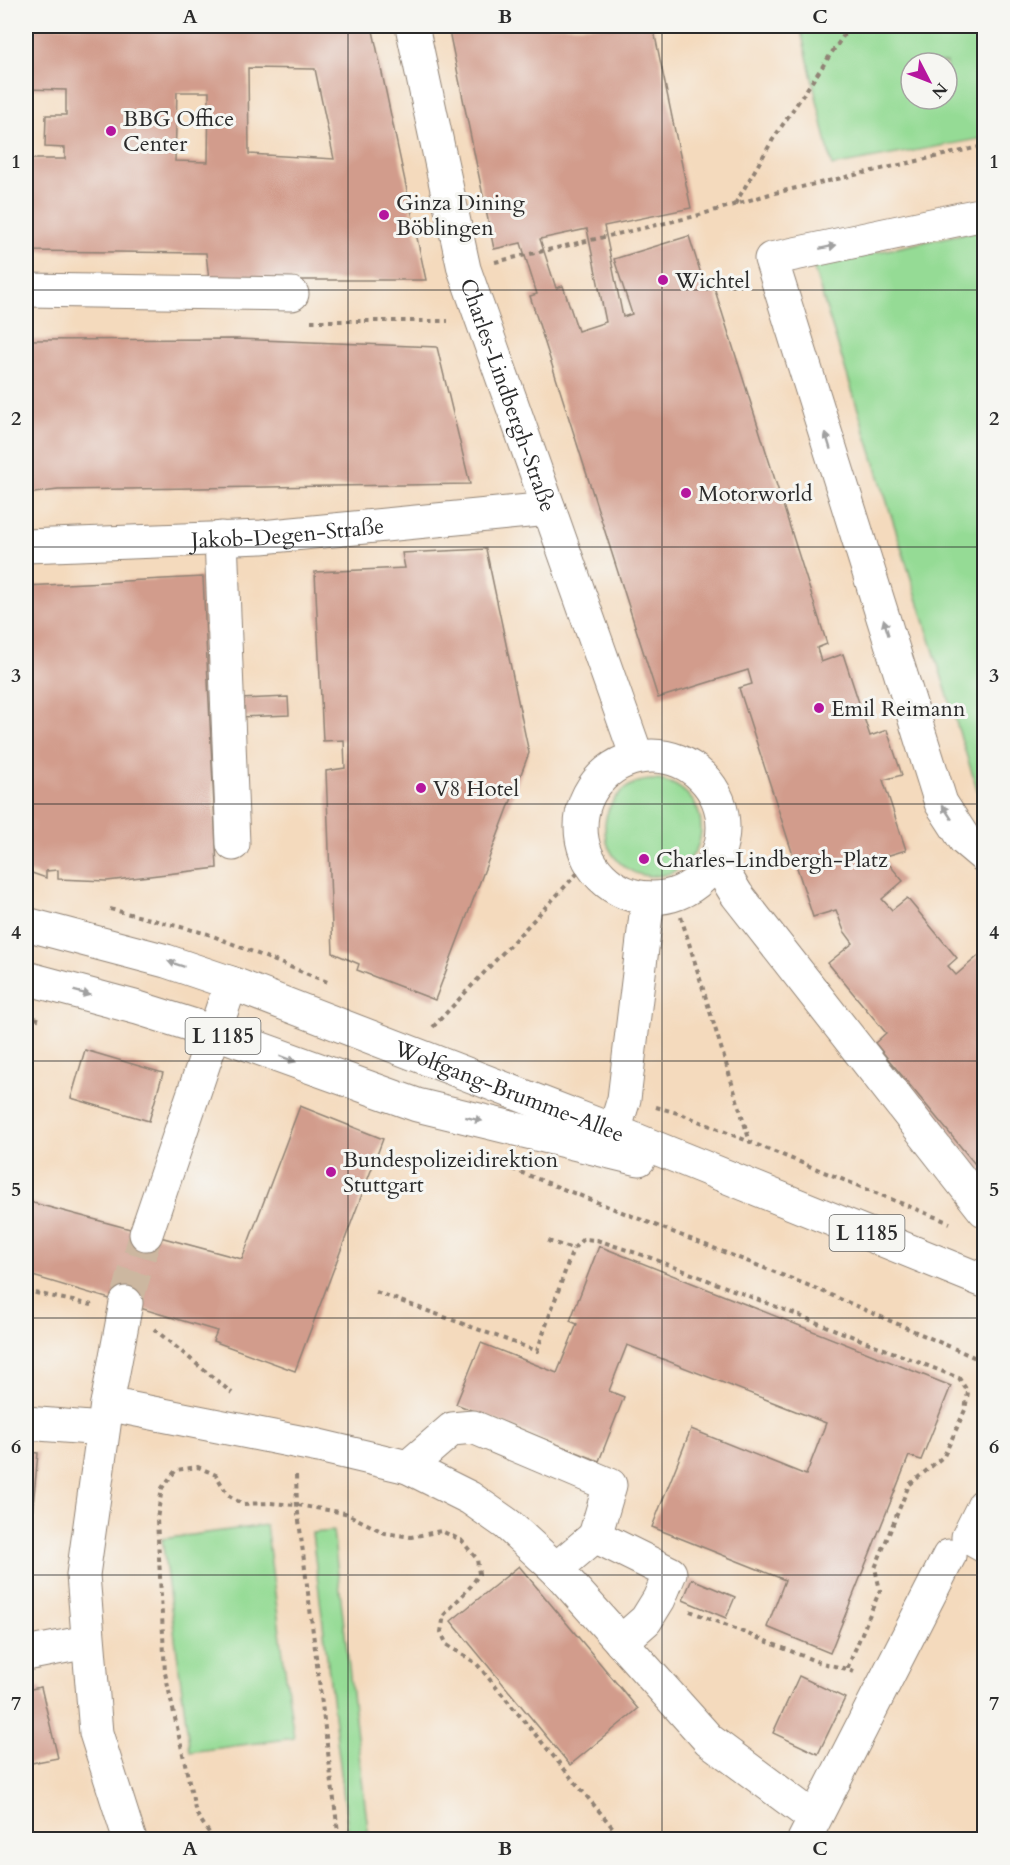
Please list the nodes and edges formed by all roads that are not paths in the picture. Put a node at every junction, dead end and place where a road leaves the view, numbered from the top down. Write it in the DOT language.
graph roads {
  1 [pos="412,26"];
  2 [pos="984,214"];
  3 [pos="26,290"];
  4 [pos="292,294"];
  5 [pos="549,509"];
  6 [pos="221,538"];
  7 [pos="26,546"];
  8 [pos="637,757"];
  9 [pos="233,844"];
  10 [pos="984,856"];
  11 [pos="715,859"];
  12 [pos="661,897"];
  13 [pos="26,924"];
  14 [pos="26,978"];
  15 [pos="231,983"];
  16 [pos="214,1032"];
  17 [pos="614,1131"];
  18 [pos="749,1186"];
  19 [pos="984,1210"];
  20 [pos="146,1234"];
  21 [pos="984,1281"];
  22 [pos="126,1308"];
  23 [pos="105,1416"];
  24 [pos="26,1423"];
  25 [pos="408,1467"];
  26 [pos="984,1505"];
  27 [pos="595,1536"];
  28 [pos="984,1546"];
  29 [pos="949,1556"];
  30 [pos="556,1569"];
  31 [pos="87,1642"];
  32 [pos="621,1642"];
  33 [pos="26,1654"];
  34 [pos="809,1828"];
  35 [pos="130,1839"];
  1 -- 5 [label="main road, Charles-Lindbergh-Straße"];
  10 -- 2 [label="main road, one-way"];
  3 -- 4 [label="main road"];
  5 -- 6 [label="main road, Jakob-Degen-Straße"];
  5 -- 8 [label="main road, Charles-Lindbergh-Straße"];
  6 -- 7 [label="main road, Jakob-Degen-Straße"];
  6 -- 9 [label="main road"];
  8 -- 11 [label="main road"];
  8 -- 12 [label="main road"];
  11 -- 12 [label="main road"];
  11 -- 19 [label="main road"];
  12 -- 17 [label="main road"];
  15 -- 13 [label="main road, Wolfgang-Brumme-Allee / L 1185, one-way"];
  14 -- 16 [label="main road, Wolfgang-Brumme-Allee / L 1185, one-way"];
  15 -- 16 [label="main road"];
  15 -- 17 [label="main road, Wolfgang-Brumme-Allee / L 1185"];
  16 -- 18 [label="main road, Wolfgang-Brumme-Allee / L 1185, one-way"];
  16 -- 20 [label="main road"];
  17 -- 18 [label="main road, Wolfgang-Brumme-Allee / L 1185"];
  18 -- 21 [label="main road, Wolfgang-Brumme-Allee / L 1185"];
  22 -- 23 [label="main road"];
  23 -- 24 [label="main road"];
  23 -- 25 [label="main road"];
  23 -- 31 [label="main road"];
  25 -- 27 [label="main road"];
  25 -- 30 [label="main road"];
  26 -- 28 [label="main road"];
  27 -- 30 [label="main road"];
  27 -- 32 [label="main road"];
  29 -- 34 [label="main road"];
  30 -- 32 [label="main road"];
  31 -- 33 [label="main road"];
  31 -- 35 [label="main road"];
  32 -- 34 [label="main road"];
}
